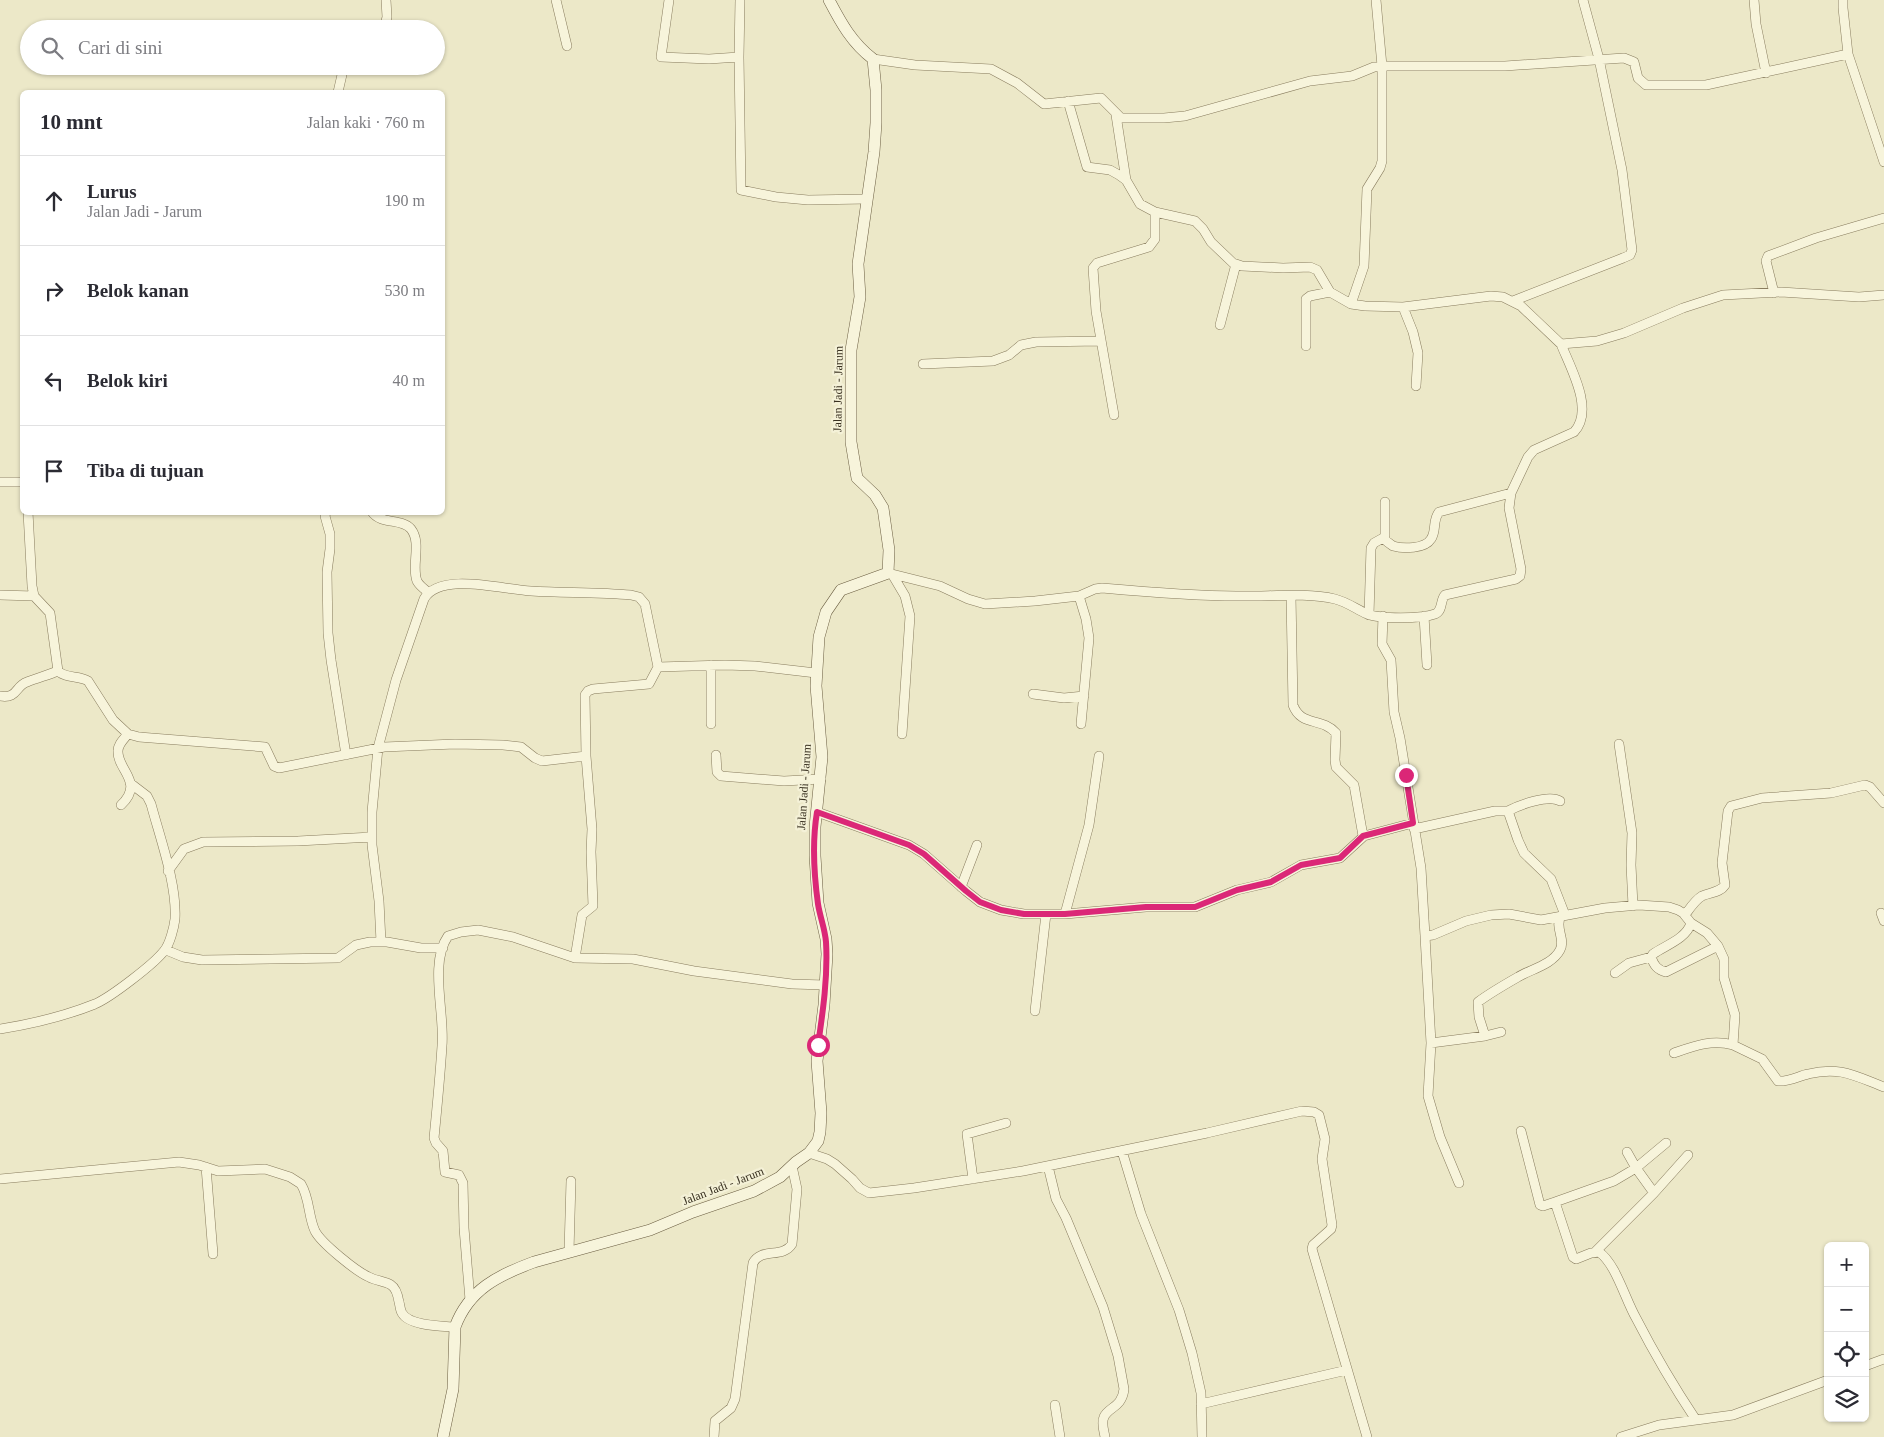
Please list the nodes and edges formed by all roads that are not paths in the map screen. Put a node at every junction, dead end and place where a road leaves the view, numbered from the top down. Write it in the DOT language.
graph roads {
  1 [pos="386,0"];
  2 [pos="556,0"];
  3 [pos="669,0"];
  4 [pos="740,0"];
  5 [pos="829,0"];
  6 [pos="1376,0"];
  7 [pos="1583,0"];
  8 [pos="1754,0"];
  9 [pos="1843,0"];
  10 [pos="386,20"];
  11 [pos="567,46"];
  12 [pos="1848,54"];
  13 [pos="739,57"];
  14 [pos="873,59"];
  15 [pos="1600,59"];
  16 [pos="1382,66"];
  17 [pos="1766,73"];
  18 [pos="342,75"];
  19 [pos="338,90"];
  20 [pos="1068,101"];
  21 [pos="1116,115"];
  22 [pos="1884,162"];
  23 [pos="1126,180"];
  24 [pos="867,199"];
  25 [pos="1155,212"];
  26 [pos="1884,218"];
  27 [pos="1236,264"];
  28 [pos="1330,292"];
  29 [pos="1774,292"];
  30 [pos="1884,295"];
  31 [pos="1513,301"];
  32 [pos="1351,304"];
  33 [pos="1403,307"];
  34 [pos="1220,325"];
  35 [pos="1101,341"];
  36 [pos="1561,344"];
  37 [pos="1306,346"];
  38 [pos="923,364"];
  39 [pos="1416,386"];
  40 [pos="1114,415"];
  41 [pos="0,482"];
  42 [pos="20,482"];
  43 [pos="1511,493"];
  44 [pos="1385,502"];
  45 [pos="28,515"];
  46 [pos="325,515"];
  47 [pos="375,515"];
  48 [pos="1383,538"];
  49 [pos="890,574"];
  50 [pos="428,592"];
  51 [pos="0,594"];
  52 [pos="34,596"];
  53 [pos="1079,596"];
  54 [pos="1291,596"];
  55 [pos="1369,615"];
  56 [pos="1383,616"];
  57 [pos="1424,616"];
  58 [pos="1427,665"];
  59 [pos="711,666"];
  60 [pos="658,667"];
  61 [pos="58,671"];
  62 [pos="816,672"];
  63 [pos="1033,694"];
  64 [pos="0,696"];
  65 [pos="1084,696"];
  66 [pos="711,724"];
  67 [pos="1081,724"];
  68 [pos="128,734"];
  69 [pos="902,734"];
  70 [pos="1619,744"];
  71 [pos="378,748"];
  72 [pos="346,755"];
  73 [pos="716,755"];
  74 [pos="586,756"];
  75 [pos="1099,756"];
  76 [pos="820,779"];
  77 [pos="130,783"];
  78 [pos="1560,801"];
  79 [pos="1884,803"];
  80 [pos="120,805"];
  81 [pos="1508,811"];
  82 [pos="817,812"];
  83 [pos="1413,826"];
  84 [pos="1363,836"];
  85 [pos="372,837"];
  86 [pos="977,844"];
  87 [pos="168,871"];
  88 [pos="961,887"];
  89 [pos="1633,906"];
  90 [pos="1046,914"];
  91 [pos="1065,914"];
  92 [pos="1563,915"];
  93 [pos="1685,915"];
  94 [pos="1691,924"];
  95 [pos="1426,936"];
  96 [pos="381,942"];
  97 [pos="1718,946"];
  98 [pos="443,948"];
  99 [pos="166,950"];
  100 [pos="1651,957"];
  101 [pos="575,958"];
  102 [pos="1615,973"];
  103 [pos="826,985"];
  104 [pos="1035,1011"];
  105 [pos="0,1028"];
  106 [pos="1501,1032"];
  107 [pos="1485,1036"];
  108 [pos="1430,1043"];
  109 [pos="1733,1045"];
  110 [pos="1674,1053"];
  111 [pos="1884,1087"];
  112 [pos="1006,1123"];
  113 [pos="1521,1131"];
  114 [pos="1666,1143"];
  115 [pos="1122,1150"];
  116 [pos="1627,1152"];
  117 [pos="809,1154"];
  118 [pos="1688,1155"];
  119 [pos="792,1166"];
  120 [pos="1048,1166"];
  121 [pos="206,1167"];
  122 [pos="1636,1168"];
  123 [pos="0,1179"];
  124 [pos="973,1179"];
  125 [pos="571,1181"];
  126 [pos="1459,1183"];
  127 [pos="1654,1192"];
  128 [pos="1555,1202"];
  129 [pos="569,1251"];
  130 [pos="1595,1252"];
  131 [pos="213,1254"];
  132 [pos="470,1300"];
  133 [pos="455,1327"];
  134 [pos="1884,1359"];
  135 [pos="1869,1365"];
  136 [pos="1347,1370"];
  137 [pos="1824,1381"];
  138 [pos="1201,1404"];
  139 [pos="1055,1405"];
  140 [pos="1696,1420"];
  141 [pos="443,1437"];
  142 [pos="714,1437"];
  143 [pos="1060,1437"];
  144 [pos="1105,1437"];
  145 [pos="1202,1437"];
  146 [pos="1367,1437"];
  147 [pos="1621,1437"];
  1 -- 10 [label="street"];
  2 -- 11 [label="street"];
  3 -- 13 [label="street"];
  4 -- 13 [label="street"];
  5 -- 14 [label="street"];
  6 -- 16 [label="street"];
  7 -- 15 [label="street"];
  8 -- 17 [label="street"];
  9 -- 12 [label="street"];
  12 -- 17 [label="street"];
  12 -- 22 [label="street"];
  13 -- 24 [label="street"];
  14 -- 20 [label="street"];
  14 -- 24 [label="street, Jalan Jadi - Jarum"];
  15 -- 16 [label="street"];
  15 -- 17 [label="street"];
  15 -- 31 [label="street"];
  16 -- 21 [label="street"];
  16 -- 32 [label="street"];
  18 -- 19 [label="street"];
  20 -- 21 [label="street"];
  20 -- 23 [label="street"];
  21 -- 23 [label="street"];
  23 -- 25 [label="street"];
  24 -- 49 [label="street, Jalan Jadi - Jarum"];
  25 -- 27 [label="street"];
  25 -- 35 [label="street"];
  26 -- 29 [label="street"];
  27 -- 28 [label="street"];
  27 -- 34 [label="street"];
  28 -- 32 [label="street"];
  28 -- 37 [label="street"];
  29 -- 30 [label="street"];
  29 -- 36 [label="street"];
  31 -- 33 [label="street"];
  31 -- 36 [label="street"];
  32 -- 33 [label="street"];
  33 -- 39 [label="street"];
  35 -- 38 [label="street"];
  35 -- 40 [label="street"];
  36 -- 43 [label="street"];
  41 -- 42 [label="street"];
  43 -- 48 [label="street"];
  43 -- 57 [label="street"];
  44 -- 48 [label="street"];
  45 -- 52 [label="street"];
  46 -- 72 [label="street"];
  47 -- 50 [label="street"];
  48 -- 55 [label="street"];
  49 -- 53 [label="street"];
  49 -- 62 [label="street, Jalan Jadi - Jarum"];
  49 -- 69 [label="street"];
  50 -- 60 [label="street"];
  50 -- 71 [label="street"];
  51 -- 52 [label="street"];
  52 -- 61 [label="street"];
  53 -- 54 [label="street"];
  53 -- 65 [label="street"];
  54 -- 55 [label="street"];
  54 -- 84 [label="street"];
  55 -- 56 [label="street"];
  56 -- 57 [label="street"];
  56 -- 83 [label="street"];
  57 -- 58 [label="street"];
  59 -- 60 [label="street"];
  59 -- 62 [label="street"];
  59 -- 66 [label="street"];
  60 -- 74 [label="street"];
  61 -- 64 [label="street"];
  61 -- 68 [label="street"];
  62 -- 76 [label="street, Jalan Jadi - Jarum"];
  63 -- 65 [label="street"];
  65 -- 67 [label="street"];
  68 -- 72 [label="street"];
  68 -- 77 [label="street"];
  70 -- 89 [label="street"];
  71 -- 72 [label="street"];
  71 -- 74 [label="street"];
  71 -- 85 [label="street"];
  73 -- 76 [label="street"];
  74 -- 101 [label="street"];
  75 -- 91 [label="street"];
  76 -- 82 [label="street, Jalan Jadi - Jarum"];
  77 -- 80 [label="street"];
  77 -- 87 [label="street"];
  78 -- 81 [label="street"];
  79 -- 93 [label="street"];
  81 -- 83 [label="street"];
  81 -- 92 [label="street"];
  82 -- 88 [label="street"];
  82 -- 103 [label="street, Jalan Jadi - Jarum"];
  83 -- 84 [label="street"];
  83 -- 95 [label="street"];
  84 -- 91 [label="street"];
  85 -- 87 [label="street"];
  85 -- 96 [label="street"];
  86 -- 88 [label="street"];
  87 -- 99 [label="street"];
  88 -- 90 [label="street"];
  89 -- 92 [label="street"];
  89 -- 93 [label="street"];
  90 -- 91 [label="street"];
  90 -- 104 [label="street"];
  92 -- 95 [label="street"];
  92 -- 107 [label="street"];
  93 -- 94 [label="street"];
  94 -- 97 [label="street"];
  94 -- 100 [label="street"];
  95 -- 108 [label="street"];
  96 -- 98 [label="street"];
  96 -- 99 [label="street"];
  97 -- 100 [label="street"];
  97 -- 109 [label="street"];
  98 -- 101 [label="street"];
  98 -- 132 [label="street"];
  99 -- 105 [label="street"];
  100 -- 102 [label="street"];
  101 -- 103 [label="street"];
  103 -- 117 [label="street, Jalan Jadi - Jarum"];
  106 -- 107 [label="street"];
  107 -- 108 [label="street"];
  108 -- 126 [label="street"];
  109 -- 110 [label="street"];
  109 -- 111 [label="street"];
  112 -- 124 [label="street"];
  113 -- 128 [label="street"];
  114 -- 122 [label="street"];
  115 -- 120 [label="street"];
  115 -- 136 [label="street"];
  115 -- 138 [label="street"];
  116 -- 122 [label="street"];
  117 -- 119 [label="street, Jalan Jadi - Jarum"];
  117 -- 124 [label="street"];
  118 -- 127 [label="street"];
  119 -- 129 [label="street, Jalan Jadi - Jarum"];
  119 -- 142 [label="street"];
  120 -- 124 [label="street"];
  120 -- 144 [label="street"];
  121 -- 123 [label="street"];
  121 -- 131 [label="street"];
  121 -- 133 [label="street"];
  122 -- 127 [label="street"];
  122 -- 128 [label="street"];
  125 -- 129 [label="street"];
  127 -- 130 [label="street"];
  128 -- 130 [label="street"];
  129 -- 132 [label="street, Jalan Jadi - Jarum"];
  130 -- 140 [label="street"];
  132 -- 133 [label="street, Jalan Jadi - Jarum"];
  133 -- 141 [label="street, Jalan Jadi - Jarum"];
  134 -- 135 [label="street"];
  136 -- 138 [label="street"];
  136 -- 146 [label="street"];
  137 -- 140 [label="street"];
  138 -- 145 [label="street"];
  139 -- 143 [label="street"];
  140 -- 147 [label="street"];
}
